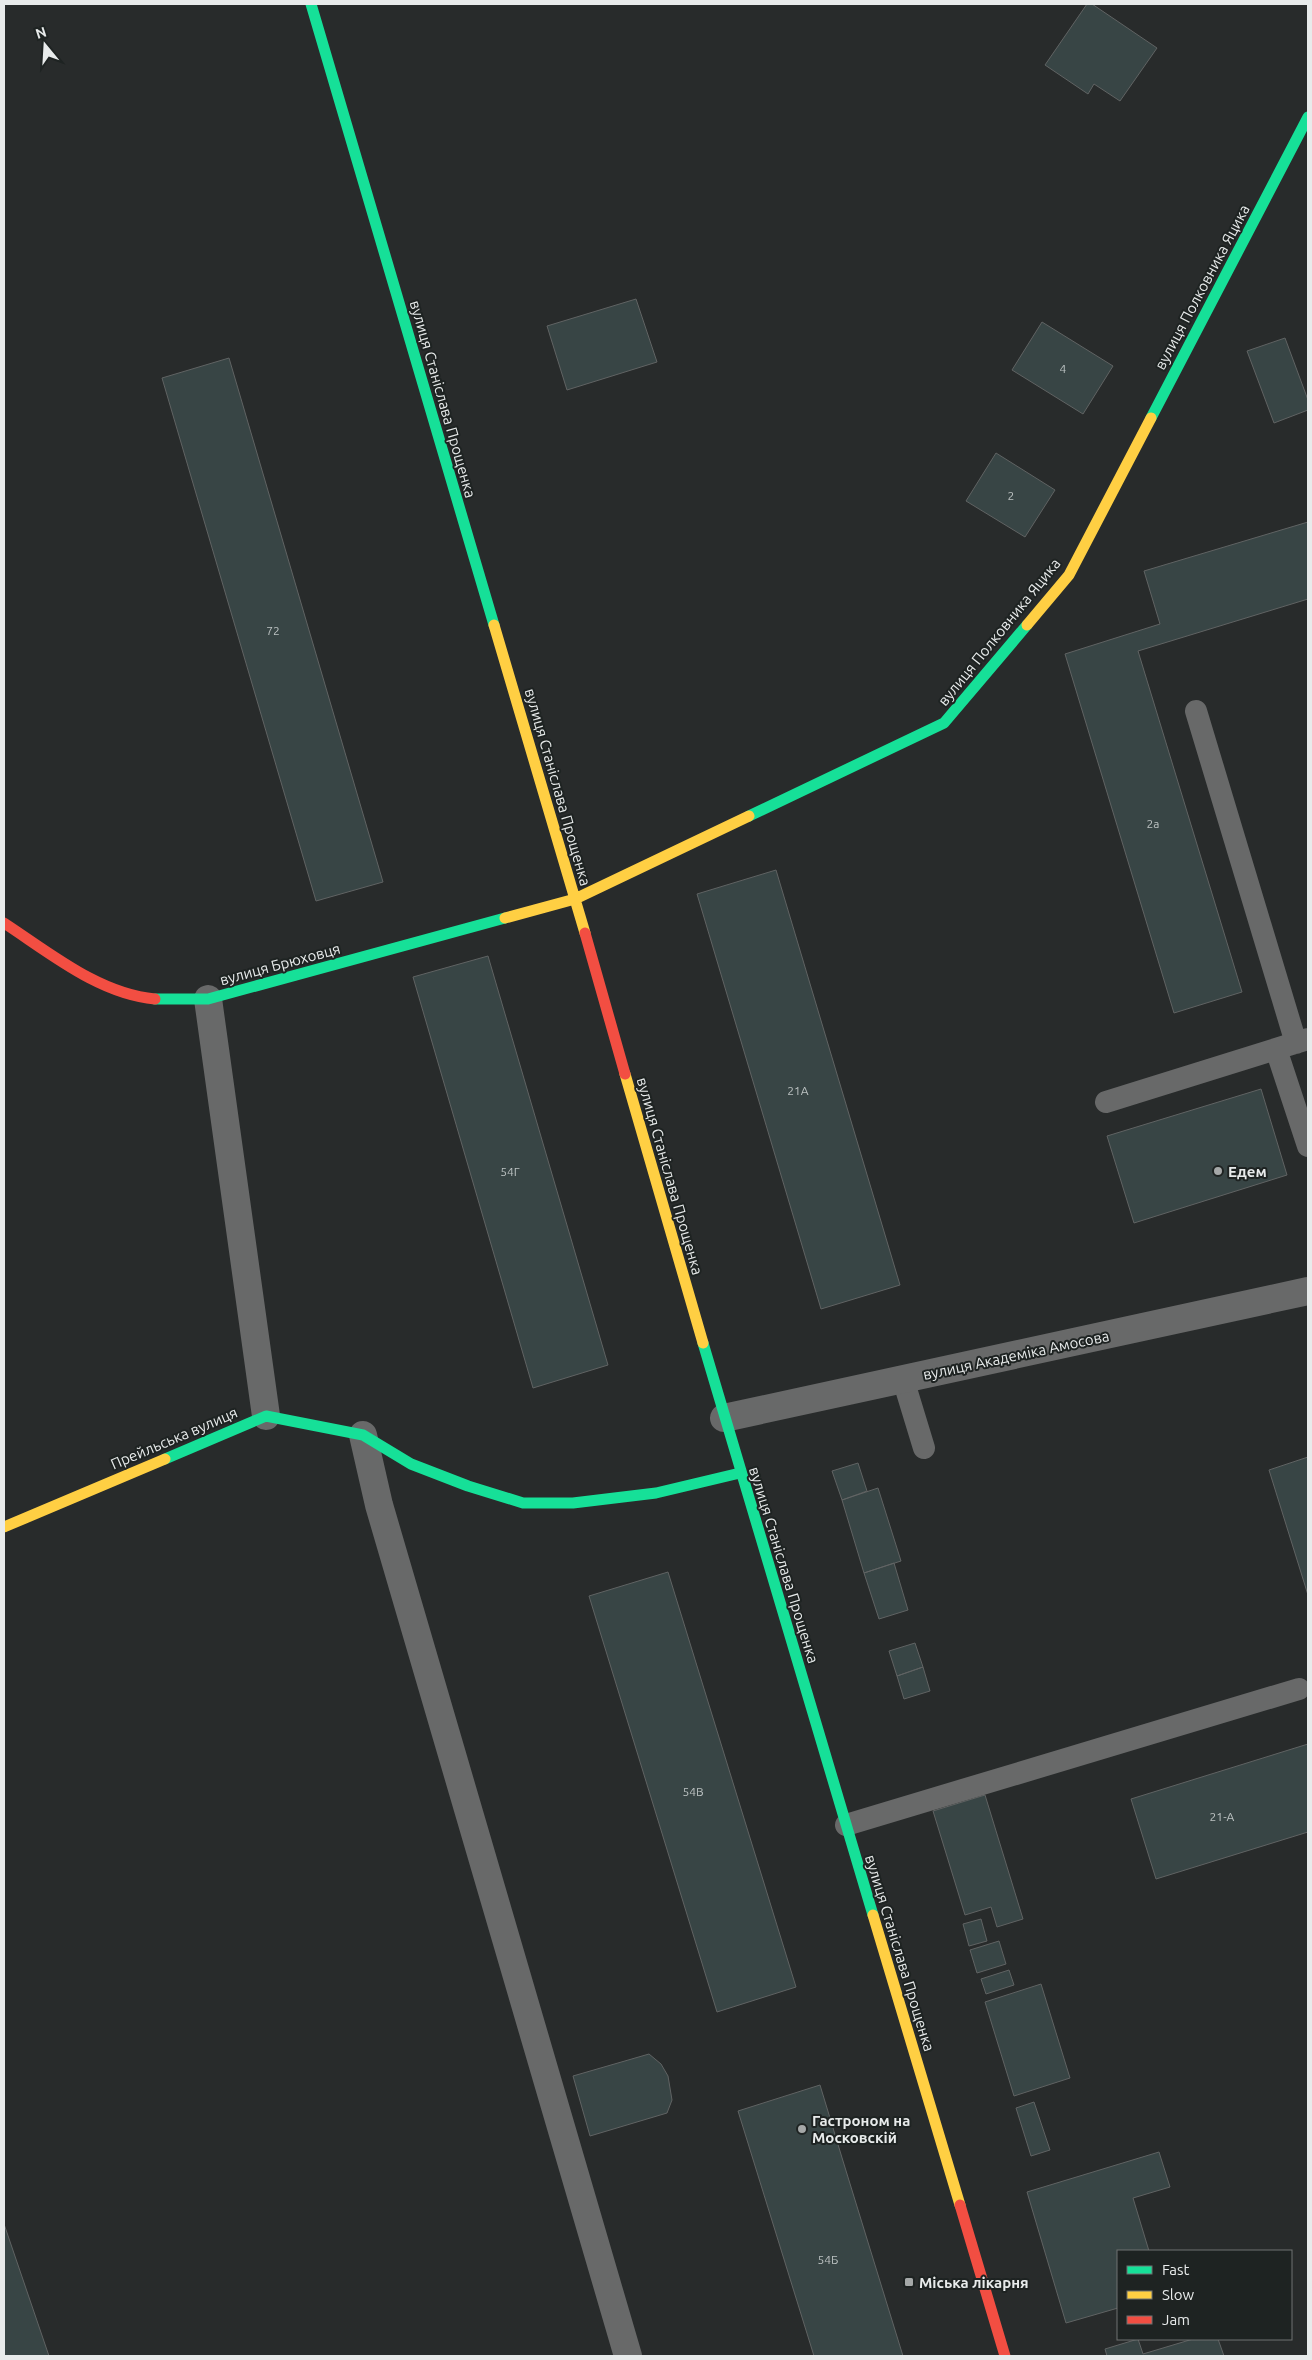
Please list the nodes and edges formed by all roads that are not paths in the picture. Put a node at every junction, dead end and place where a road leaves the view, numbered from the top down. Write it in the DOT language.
graph roads {
  1 [pos="311,4"];
  2 [pos="1308,117"];
  3 [pos="1196,711"];
  4 [pos="575,899"];
  5 [pos="4,923"];
  6 [pos="208,999"];
  7 [pos="1294,1044"];
  8 [pos="1106,1102"];
  9 [pos="1308,1146"];
  10 [pos="1308,1291"];
  11 [pos="903,1379"];
  12 [pos="266,1416"];
  13 [pos="724,1418"];
  14 [pos="363,1435"];
  15 [pos="924,1448"];
  16 [pos="740,1473"];
  17 [pos="4,1527"];
  18 [pos="1299,1689"];
  19 [pos="846,1825"];
  20 [pos="628,2356"];
  21 [pos="1005,2356"];
  1 -- 4 [label="street, вулиця Станіслава Прощенка"];
  2 -- 4 [label="street, вулиця Полковника Яцика"];
  3 -- 7 [label="lane"];
  4 -- 6 [label="street, вулиця Брюховця"];
  4 -- 13 [label="street, вулиця Станіслава Прощенка"];
  5 -- 6 [label="street, вулиця Брюховця"];
  6 -- 12 [label="street"];
  7 -- 8 [label="lane"];
  7 -- 9 [label="lane"];
  10 -- 11 [label="street, вулиця Академіка Амосова"];
  11 -- 13 [label="street, вулиця Академіка Амосова"];
  11 -- 15 [label="lane"];
  12 -- 14 [label="street"];
  12 -- 17 [label="street, Прейльська вулиця"];
  13 -- 16 [label="street, вулиця Станіслава Прощенка"];
  14 -- 16 [label="street"];
  14 -- 20 [label="street"];
  16 -- 19 [label="street, вулиця Станіслава Прощенка"];
  18 -- 19 [label="lane"];
  19 -- 21 [label="street, вулиця Станіслава Прощенка"];
}
